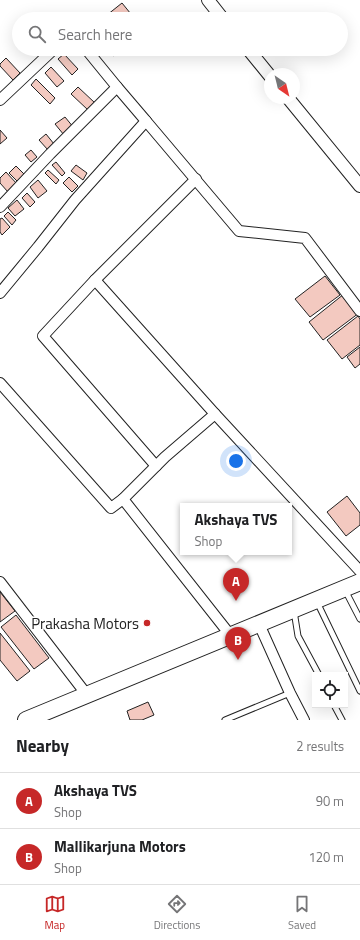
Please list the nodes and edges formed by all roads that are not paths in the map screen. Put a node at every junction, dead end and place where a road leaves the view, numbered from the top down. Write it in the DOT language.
graph roads {
  1 [pos="208,0"];
  2 [pos="217,12"];
  3 [pos="47,56"];
  4 [pos="92,56"];
  5 [pos="254,56"];
  6 [pos="264,69"];
  7 [pos="117,87"];
  8 [pos="0,100"];
  9 [pos="293,104"];
  10 [pos="146,121"];
  11 [pos="196,179"];
  12 [pos="360,186"];
  13 [pos="0,207"];
  14 [pos="96,280"];
  15 [pos="0,293"];
  16 [pos="360,311"];
  17 [pos="0,383"];
  18 [pos="215,414"];
  19 [pos="156,466"];
  20 [pos="123,499"];
  21 [pos="360,571"];
  22 [pos="0,582"];
  23 [pos="360,582"];
  24 [pos="344,589"];
  25 [pos="316,600"];
  26 [pos="294,610"];
  27 [pos="360,619"];
  28 [pos="259,624"];
  29 [pos="231,636"];
  30 [pos="317,672"];
  31 [pos="360,692"];
  32 [pos="290,693"];
  33 [pos="87,695"];
  34 [pos="336,708"];
  35 [pos="26,720"];
  36 [pos="225,720"];
  37 [pos="304,720"];
  38 [pos="342,720"];
  1 -- 2 [label="street"];
  3 -- 8 [label="street"];
  4 -- 7 [label="street"];
  5 -- 6 [label="street"];
  7 -- 10 [label="street"];
  7 -- 13 [label="street"];
  9 -- 12 [label="street"];
  10 -- 11 [label="street"];
  10 -- 15 [label="street"];
  11 -- 14 [label="street"];
  11 -- 16 [label="street"];
  14 -- 18 [label="street"];
  14 -- 19 [label="street"];
  17 -- 20 [label="street"];
  18 -- 19 [label="street"];
  18 -- 21 [label="street"];
  19 -- 20 [label="street"];
  20 -- 29 [label="street"];
  22 -- 33 [label="street"];
  23 -- 24 [label="main road"];
  24 -- 25 [label="main road"];
  24 -- 27 [label="lane"];
  25 -- 26 [label="main road"];
  25 -- 31 [label="lane"];
  26 -- 28 [label="main road"];
  26 -- 30 [label="lane"];
  28 -- 29 [label="main road"];
  28 -- 32 [label="street"];
  29 -- 33 [label="main road"];
  32 -- 36 [label="lane"];
  32 -- 37 [label="street"];
  33 -- 35 [label="main road"];
  34 -- 38 [label="lane"];
}
